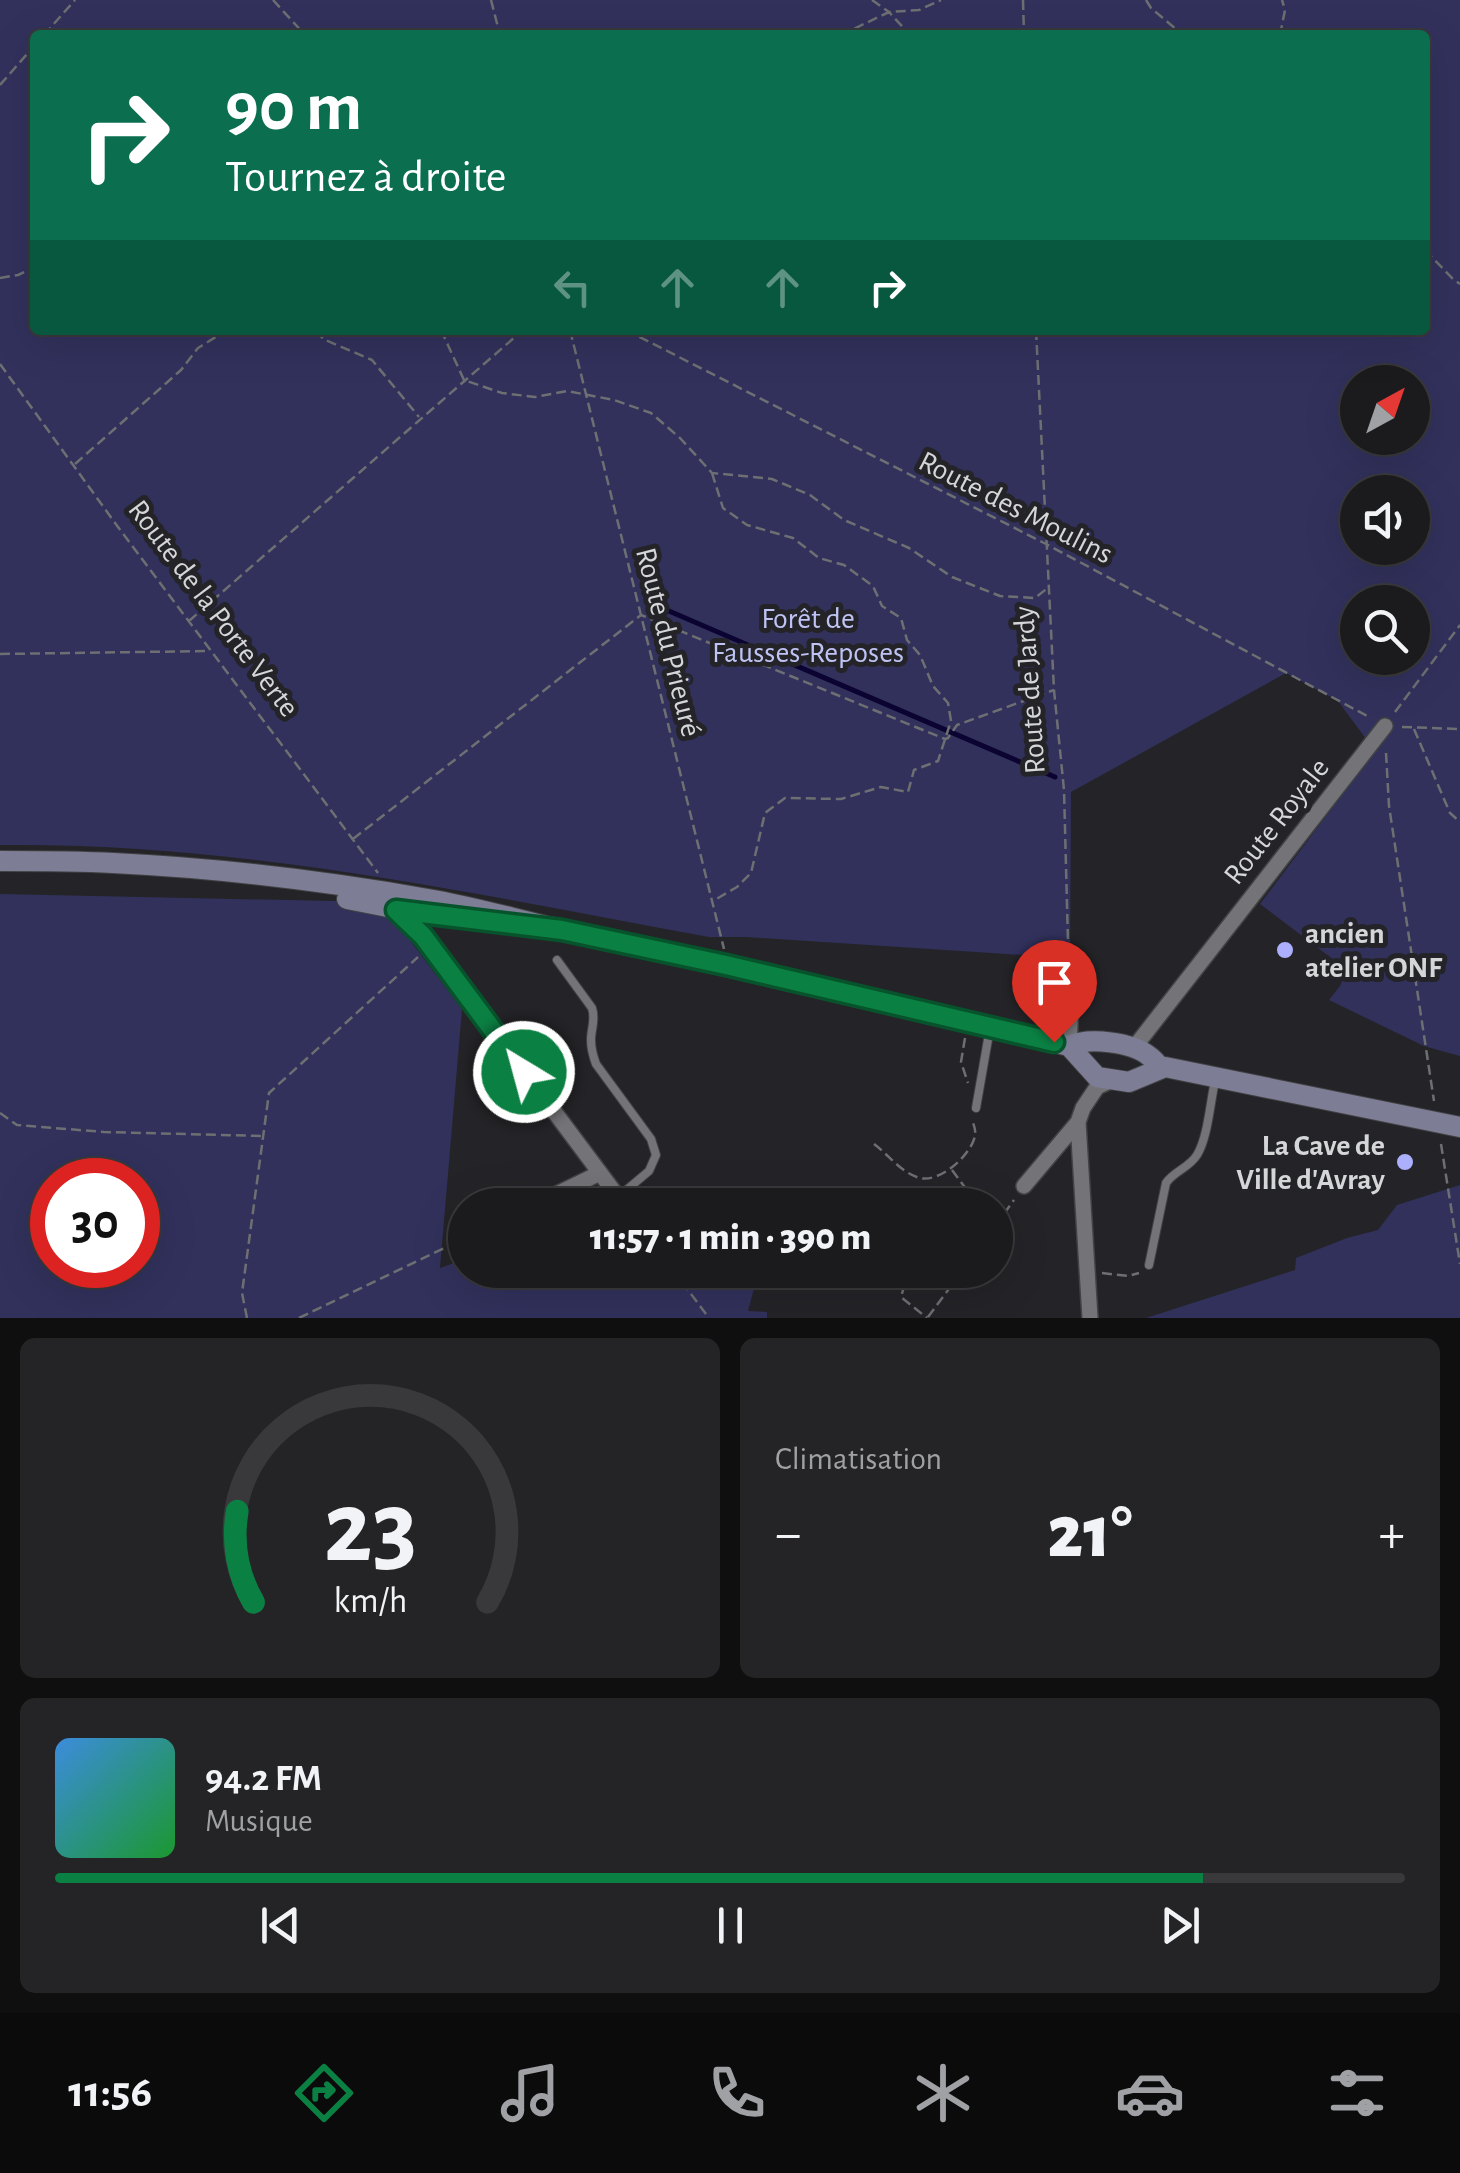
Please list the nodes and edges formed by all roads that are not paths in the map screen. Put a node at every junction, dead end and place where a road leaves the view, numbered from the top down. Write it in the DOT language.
graph roads {
  1 [pos="1384,726"];
  2 [pos="0,860"];
  3 [pos="0,870"];
  4 [pos="390,895"];
  5 [pos="1068,959"];
  6 [pos="556,960"];
  7 [pos="990,1028"];
  8 [pos="1133,1049"];
  9 [pos="1076,1053"];
  10 [pos="1161,1068"];
  11 [pos="1216,1077"];
  12 [pos="1112,1080"];
  13 [pos="972,1109"];
  14 [pos="1080,1115"];
  15 [pos="1460,1126"];
  16 [pos="600,1174"];
  17 [pos="1024,1186"];
  18 [pos="570,1188"];
  19 [pos="611,1188"];
  20 [pos="633,1188"];
  21 [pos="1148,1265"];
  22 [pos="1090,1318"];
  1 -- 8 [label="street, Route Royale"];
  2 -- 4 [label="main road"];
  3 -- 4 [label="main road"];
  4 -- 7 [label="main road"];
  4 -- 16 [label="street"];
  5 -- 9 [label="street"];
  6 -- 20 [label="lane"];
  7 -- 9 [label="main road"];
  7 -- 13 [label="lane"];
  8 -- 9 [label="main road"];
  8 -- 10 [label="main road"];
  9 -- 12 [label="main road"];
  9 -- 14 [label="street"];
  10 -- 11 [label="main road"];
  10 -- 12 [label="main road"];
  11 -- 15 [label="main road"];
  11 -- 21 [label="lane"];
  12 -- 14 [label="street"];
  14 -- 17 [label="street"];
  14 -- 22 [label="street"];
  16 -- 18 [label="street"];
  16 -- 19 [label="street"];
}
